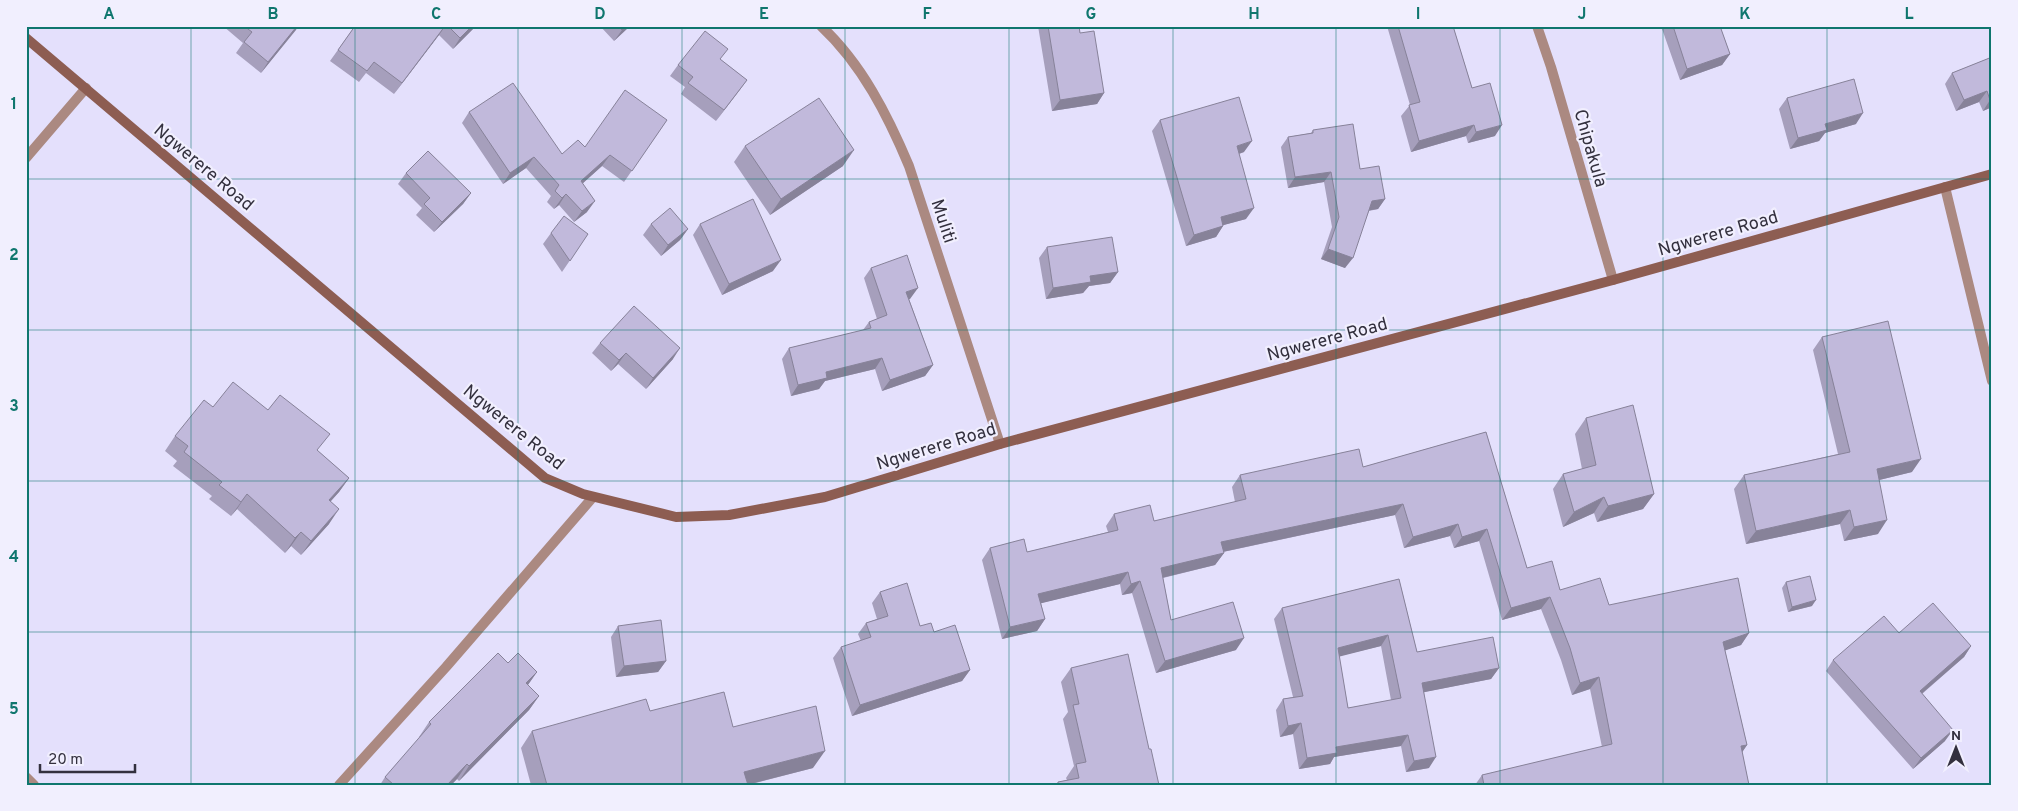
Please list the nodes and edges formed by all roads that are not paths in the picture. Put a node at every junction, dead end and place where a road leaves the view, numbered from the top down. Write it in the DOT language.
graph roads {
  1 [pos="821,26"];
  2 [pos="1537,26"];
  3 [pos="26,38"];
  4 [pos="86,88"];
  5 [pos="26,158"];
  6 [pos="1992,174"];
  7 [pos="1945,186"];
  8 [pos="1612,280"];
  9 [pos="1992,381"];
  10 [pos="1000,444"];
  11 [pos="593,497"];
  12 [pos="26,777"];
  13 [pos="34,785"];
  14 [pos="339,785"];
  1 -- 10 [label="street, Muliti"];
  2 -- 8 [label="street, Chipakula"];
  3 -- 4 [label="street, Ngwerere Road"];
  4 -- 5 [label="street"];
  4 -- 11 [label="street, Ngwerere Road"];
  6 -- 7 [label="street, Ngwerere Road"];
  7 -- 8 [label="street, Ngwerere Road"];
  7 -- 9 [label="street"];
  8 -- 10 [label="street, Ngwerere Road"];
  10 -- 11 [label="street, Ngwerere Road"];
  11 -- 14 [label="street"];
  12 -- 13 [label="street"];
}
